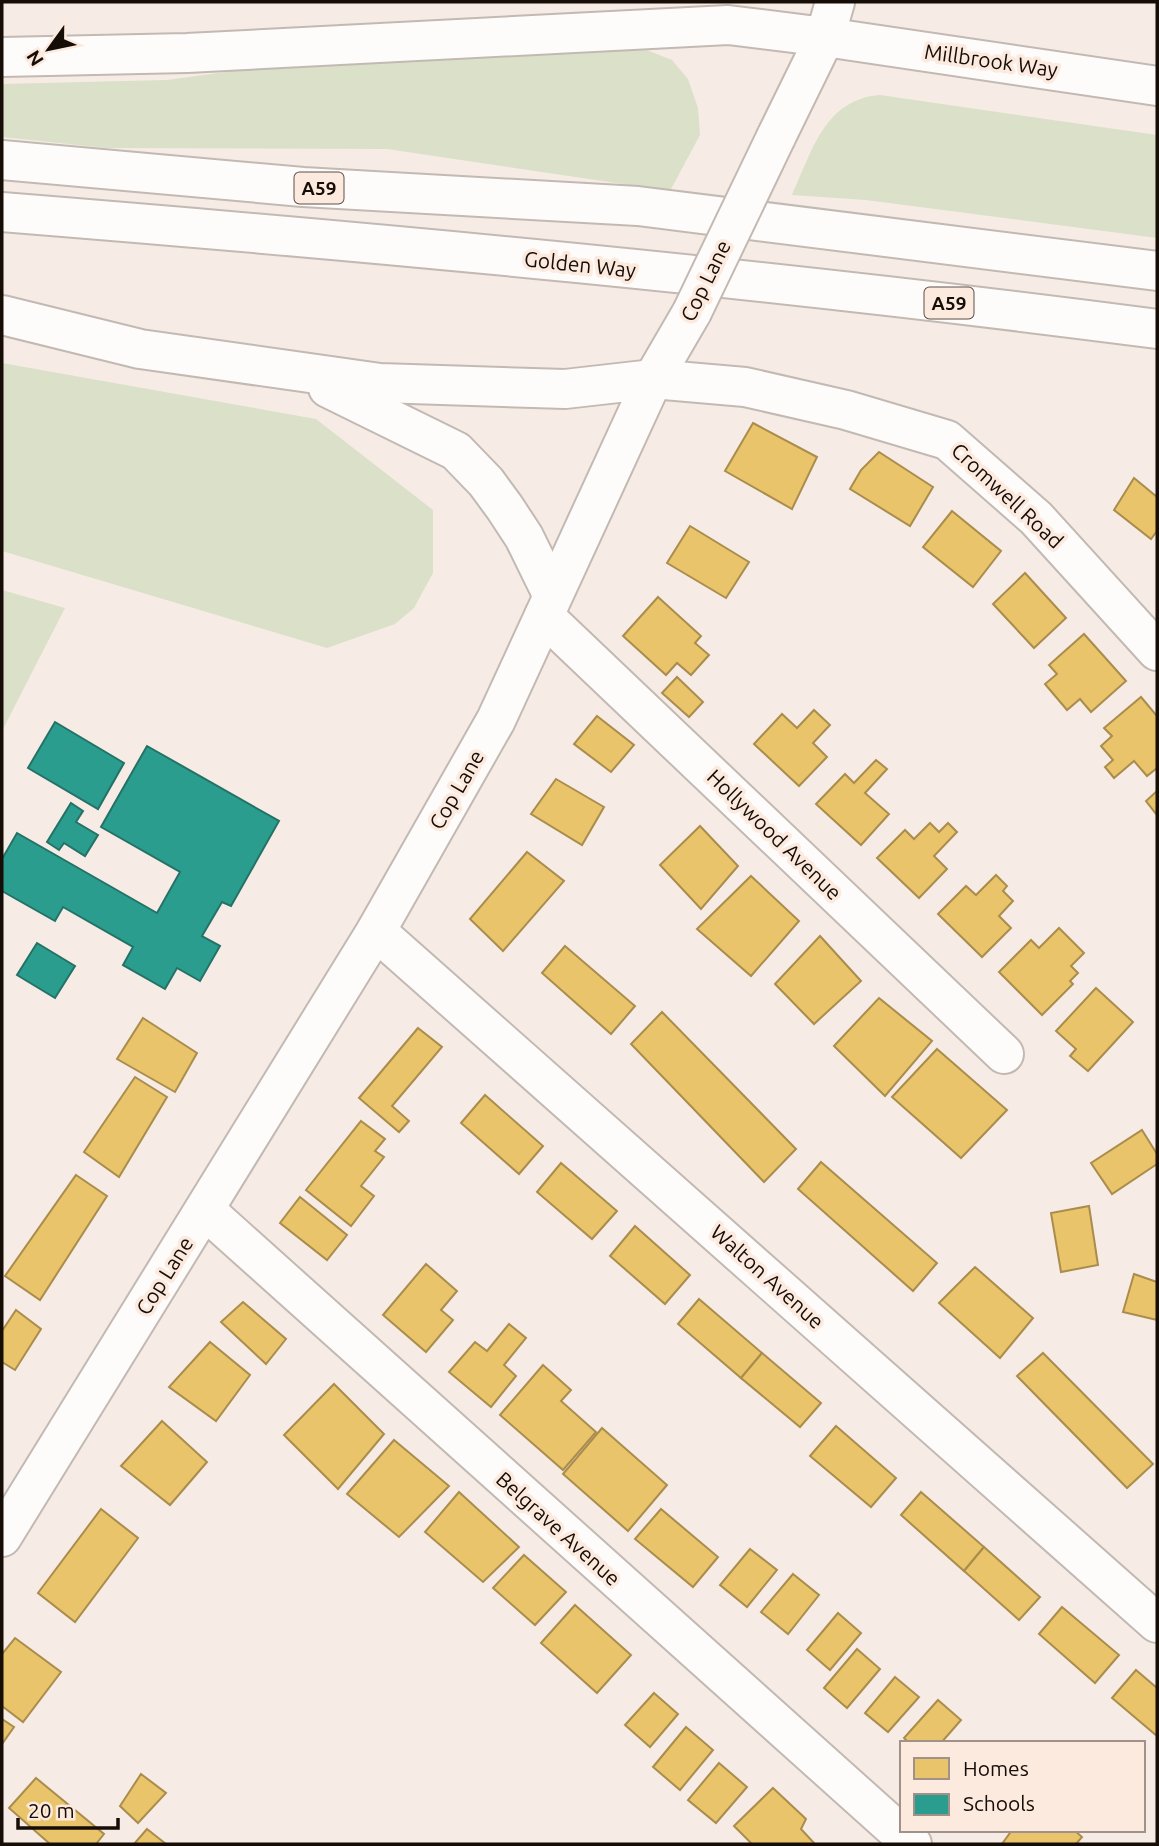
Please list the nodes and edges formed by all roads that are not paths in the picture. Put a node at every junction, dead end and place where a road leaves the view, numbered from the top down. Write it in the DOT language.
graph roads {
  1 [pos="830,19"];
  2 [pos="2,57"];
  3 [pos="1157,86"];
  4 [pos="2,160"];
  5 [pos="2,212"];
  6 [pos="1157,271"];
  7 [pos="2,315"];
  8 [pos="1157,329"];
  9 [pos="290,371"];
  10 [pos="653,379"];
  11 [pos="548,605"];
  12 [pos="1157,650"];
  13 [pos="376,931"];
  14 [pos="1004,1054"];
  15 [pos="206,1212"];
  16 [pos="2,1537"];
  17 [pos="1157,1623"];
  18 [pos="912,1844"];
  1 -- 2 [label="main road, Millbrook Way"];
  1 -- 3 [label="main road, Millbrook Way"];
  1 -- 10 [label="main road, Cop Lane, bridge"];
  4 -- 6 [label="main road, A59"];
  5 -- 8 [label="main road, Golden Way / A59"];
  7 -- 9 [label="main road, Cromwell Road"];
  9 -- 10 [label="main road, Cromwell Road"];
  9 -- 11 [label="main road"];
  10 -- 11 [label="main road, Cop Lane"];
  10 -- 12 [label="main road, Cromwell Road"];
  11 -- 13 [label="main road, Cop Lane"];
  11 -- 14 [label="main road, Hollywood Avenue"];
  13 -- 15 [label="main road, Cop Lane"];
  13 -- 17 [label="main road, Walton Avenue"];
  15 -- 16 [label="main road, Cop Lane"];
  15 -- 18 [label="main road, Belgrave Avenue"];
}
